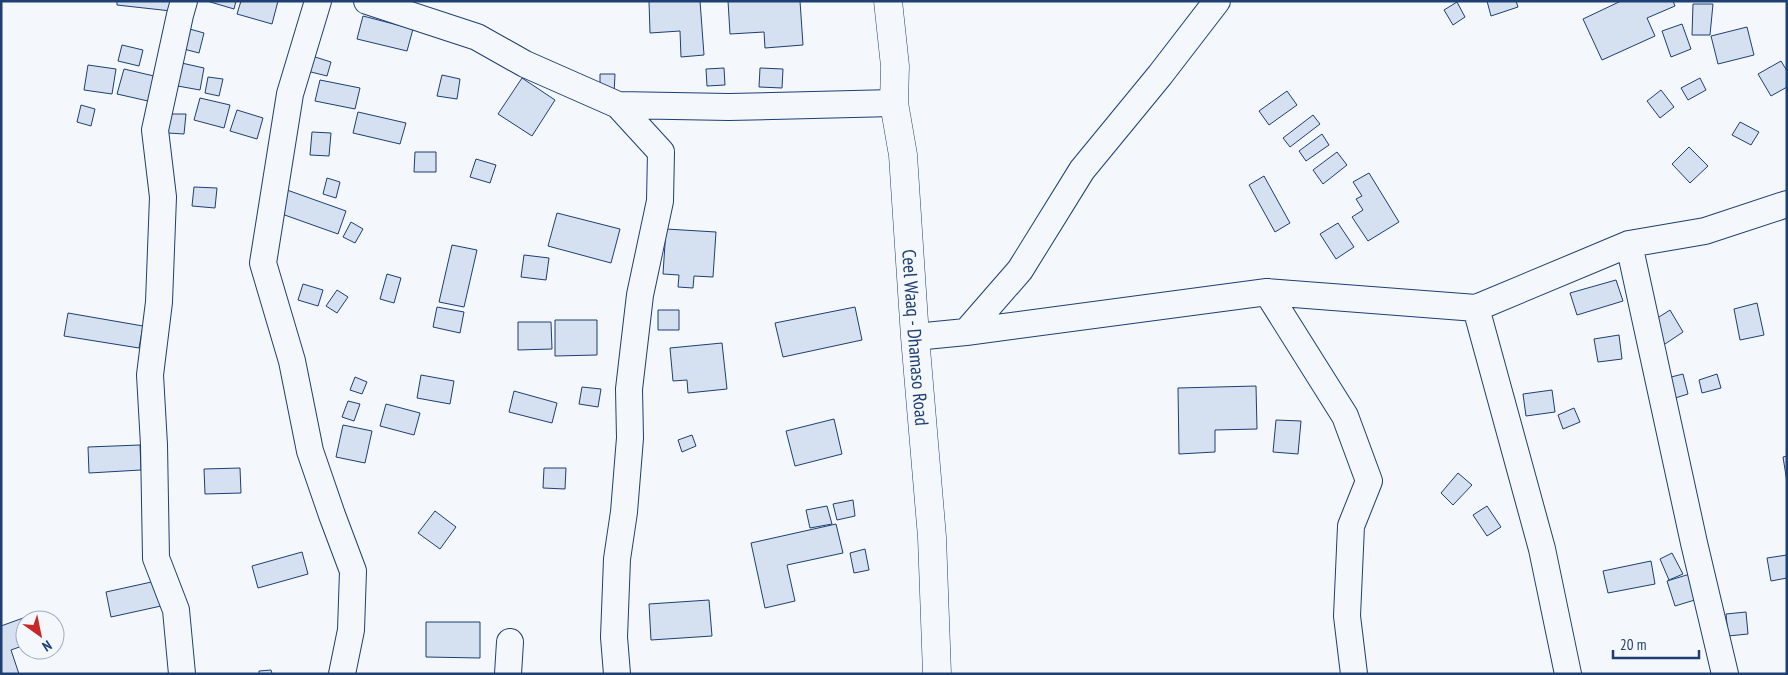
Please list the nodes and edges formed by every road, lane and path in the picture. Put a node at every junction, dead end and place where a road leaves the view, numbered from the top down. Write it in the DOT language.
graph roads {
  1 [pos="184,1"];
  2 [pos="318,1"];
  3 [pos="367,1"];
  4 [pos="888,1"];
  5 [pos="1217,1"];
  6 [pos="894,103"];
  7 [pos="618,106"];
  8 [pos="1787,204"];
  9 [pos="1629,244"];
  10 [pos="1267,292"];
  11 [pos="1476,308"];
  12 [pos="966,332"];
  13 [pos="915,336"];
  14 [pos="510,642"];
  15 [pos="182,674"];
  16 [pos="342,674"];
  17 [pos="508,674"];
  18 [pos="617,674"];
  19 [pos="937,674"];
  20 [pos="1354,674"];
  21 [pos="1568,674"];
  22 [pos="1725,674"];
  1 -- 15 [label="street"];
  2 -- 16 [label="street"];
  3 -- 7 [label="street"];
  4 -- 6 [label="main road, Ceel Waaq - Dhamaso Road"];
  5 -- 12 [label="street"];
  6 -- 7 [label="street"];
  6 -- 13 [label="main road, Ceel Waaq - Dhamaso Road"];
  7 -- 18 [label="street"];
  8 -- 9 [label="street"];
  9 -- 11 [label="street"];
  9 -- 22 [label="street"];
  10 -- 11 [label="street"];
  10 -- 12 [label="street"];
  10 -- 20 [label="street"];
  11 -- 21 [label="street"];
  12 -- 13 [label="street"];
  13 -- 19 [label="main road, Ceel Waaq - Dhamaso Road"];
  14 -- 17 [label="street"];
}
